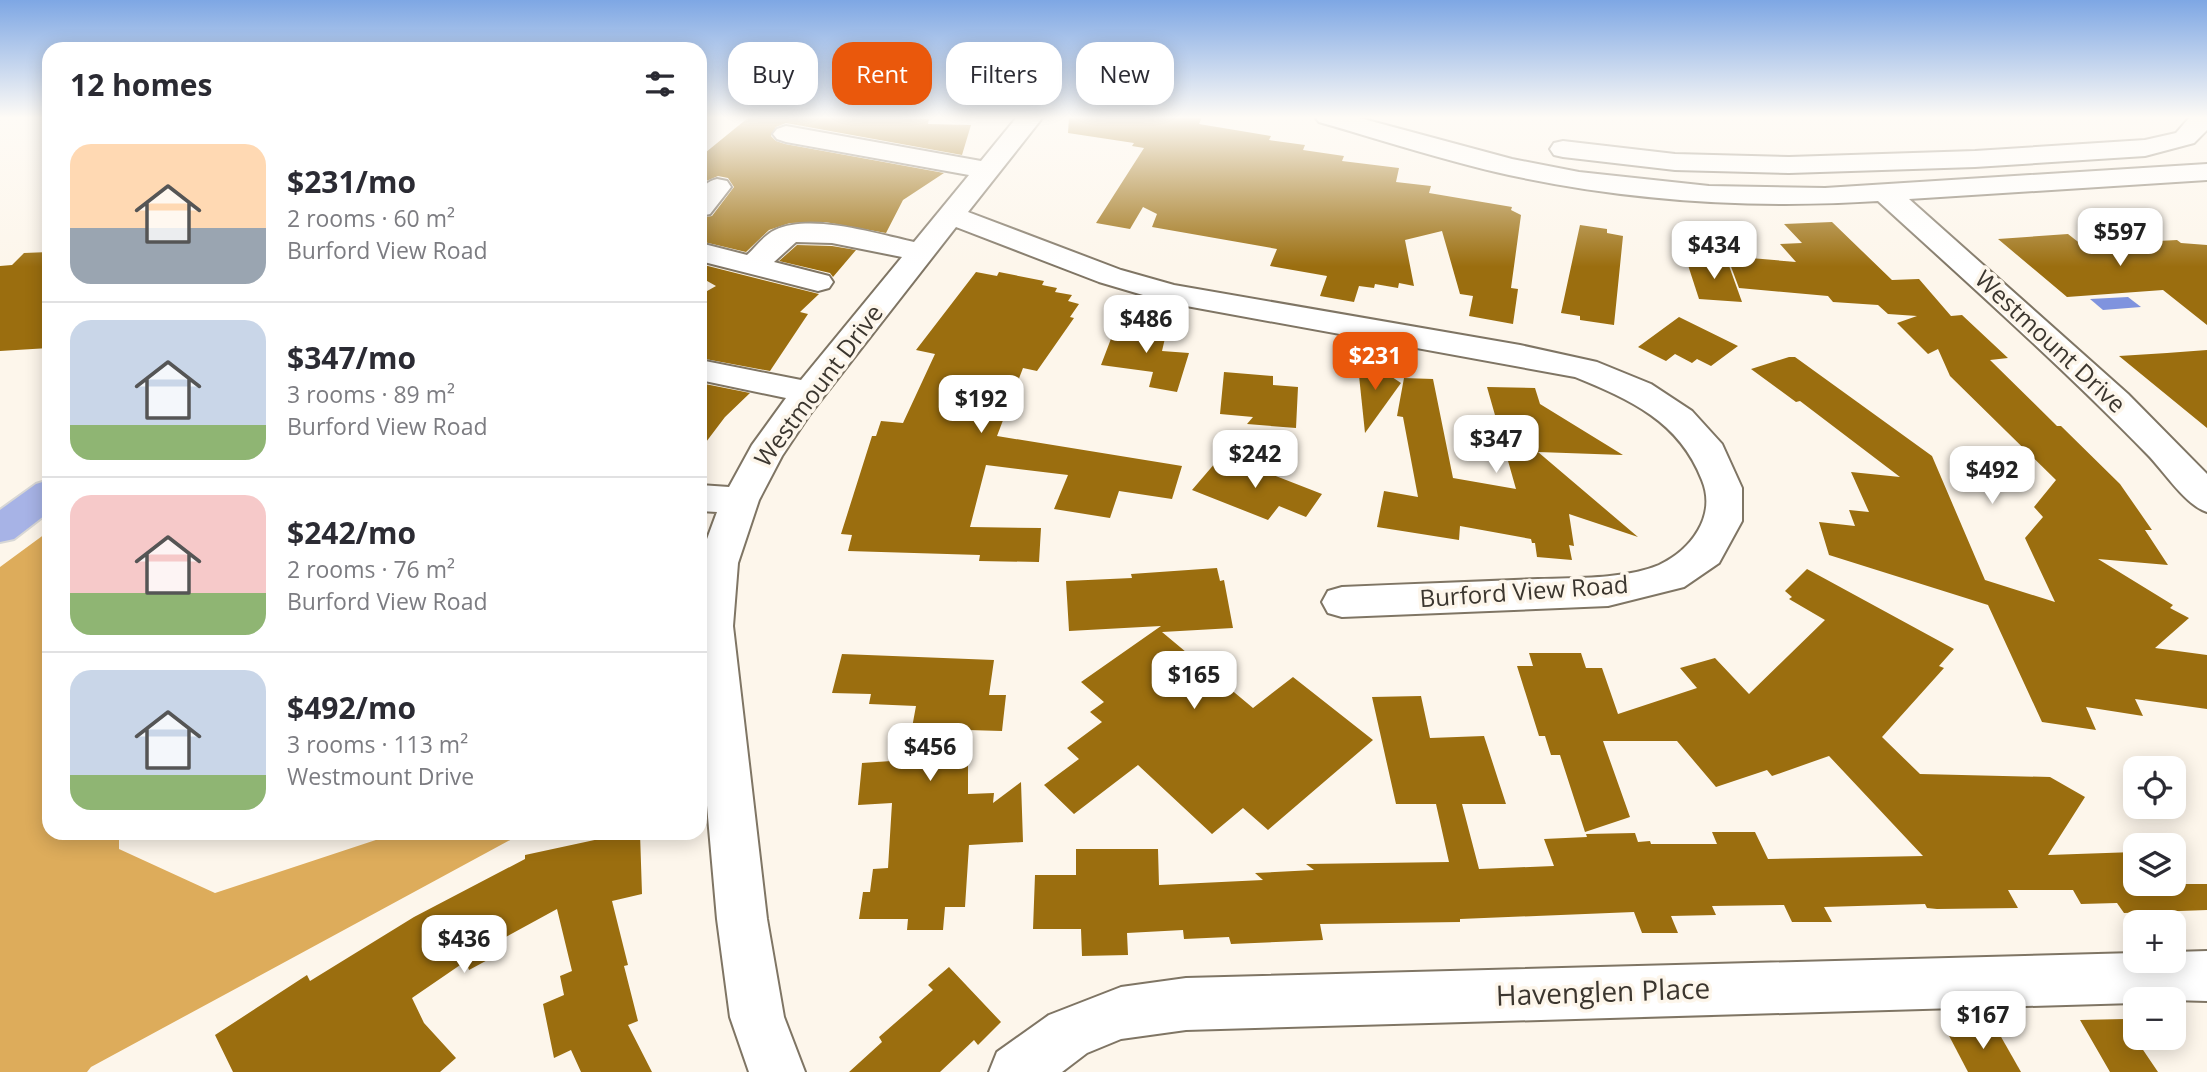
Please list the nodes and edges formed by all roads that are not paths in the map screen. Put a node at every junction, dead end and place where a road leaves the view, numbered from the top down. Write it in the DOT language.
graph roads {
  1 [pos="970,167"];
  2 [pos="989,167"];
  3 [pos="1517,167"];
  4 [pos="987,170"];
  5 [pos="2207,172"];
  6 [pos="1886,192"];
  7 [pos="950,215"];
  8 [pos="921,252"];
  9 [pos="707,254"];
  10 [pos="755,264"];
  11 [pos="818,282"];
  12 [pos="707,371"];
  13 [pos="810,391"];
  14 [pos="2194,466"];
  15 [pos="42,498"];
  16 [pos="707,498"];
  17 [pos="740,499"];
  18 [pos="2207,499"];
  19 [pos="0,529"];
  20 [pos="1342,603"];
  21 [pos="707,622"];
  22 [pos="707,635"];
  23 [pos="2207,976"];
  24 [pos="777,1072"];
  25 [pos="1017,1072"];
  1 -- 4 [label="street"];
  2 -- 4 [label="street, Westmount Drive"];
  3 -- 6 [label="street"];
  4 -- 7 [label="street, Westmount Drive"];
  5 -- 6 [label="street"];
  6 -- 14 [label="street, Westmount Drive"];
  7 -- 8 [label="street, Westmount Drive"];
  7 -- 20 [label="street, Burford View Road"];
  8 -- 10 [label="street"];
  8 -- 13 [label="street, Westmount Drive"];
  9 -- 10 [label="street"];
  10 -- 11 [label="street"];
  12 -- 13 [label="street"];
  13 -- 17 [label="street, Westmount Drive"];
  14 -- 18 [label="street, Westmount Drive"];
  15 -- 19 [label="main road"];
  16 -- 17 [label="street"];
  17 -- 21 [label="street, Westmount Drive"];
  22 -- 24 [label="street, Westmount Drive"];
  23 -- 25 [label="street, Havenglen Place"];
}
